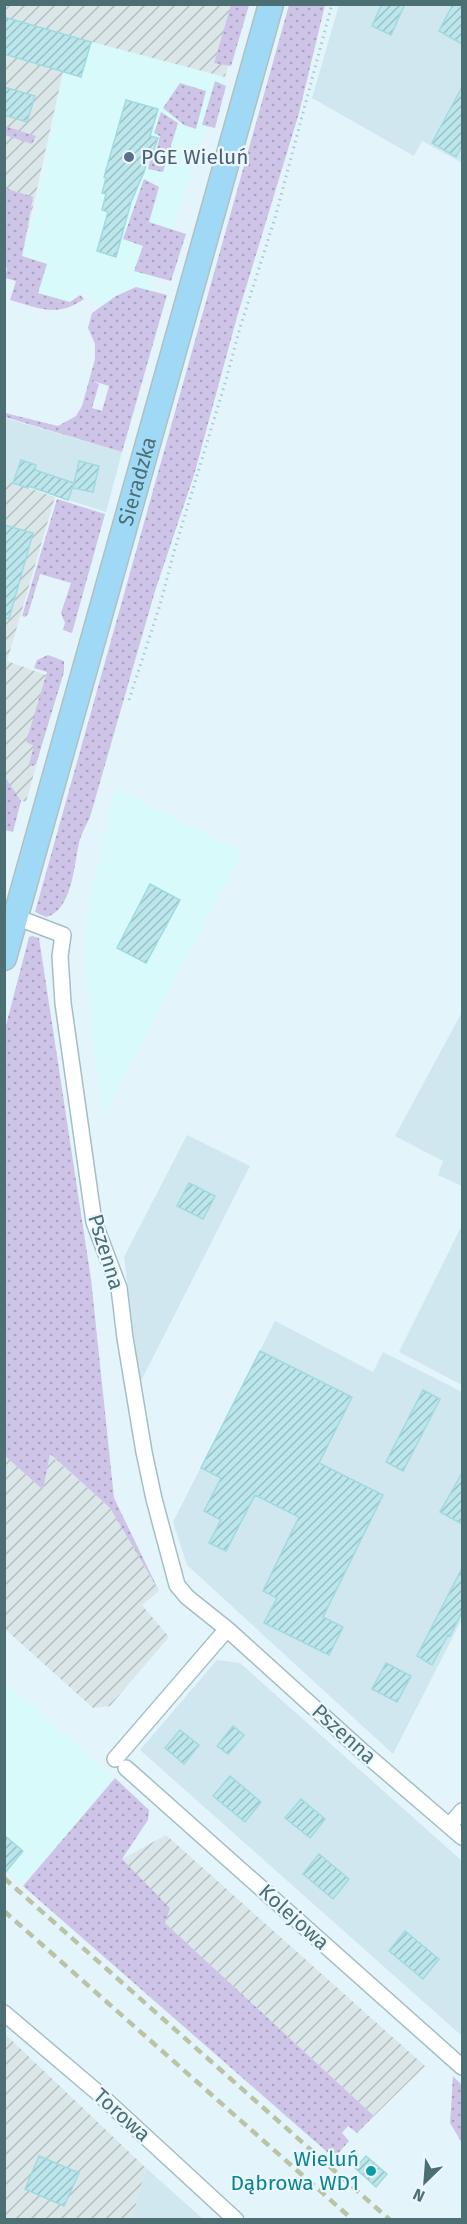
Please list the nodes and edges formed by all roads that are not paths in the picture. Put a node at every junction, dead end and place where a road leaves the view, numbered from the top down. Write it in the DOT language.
graph roads {
  1 [pos="271,4"];
  2 [pos="16,917"];
  3 [pos="4,958"];
  4 [pos="227,1629"];
  5 [pos="462,1811"];
  6 [pos="450,1825"];
  7 [pos="462,1837"];
  8 [pos="4,2013"];
  9 [pos="462,2067"];
  10 [pos="236,2220"];
  1 -- 2 [label="main road, Sieradzka"];
  2 -- 3 [label="main road, Sieradzka"];
  2 -- 4 [label="street, Pszenna"];
  4 -- 6 [label="street, Pszenna"];
  4 -- 9 [label="street, Kolejowa"];
  5 -- 6 [label="street"];
  6 -- 7 [label="street, Pszenna"];
  8 -- 10 [label="street, Torowa"];
}
